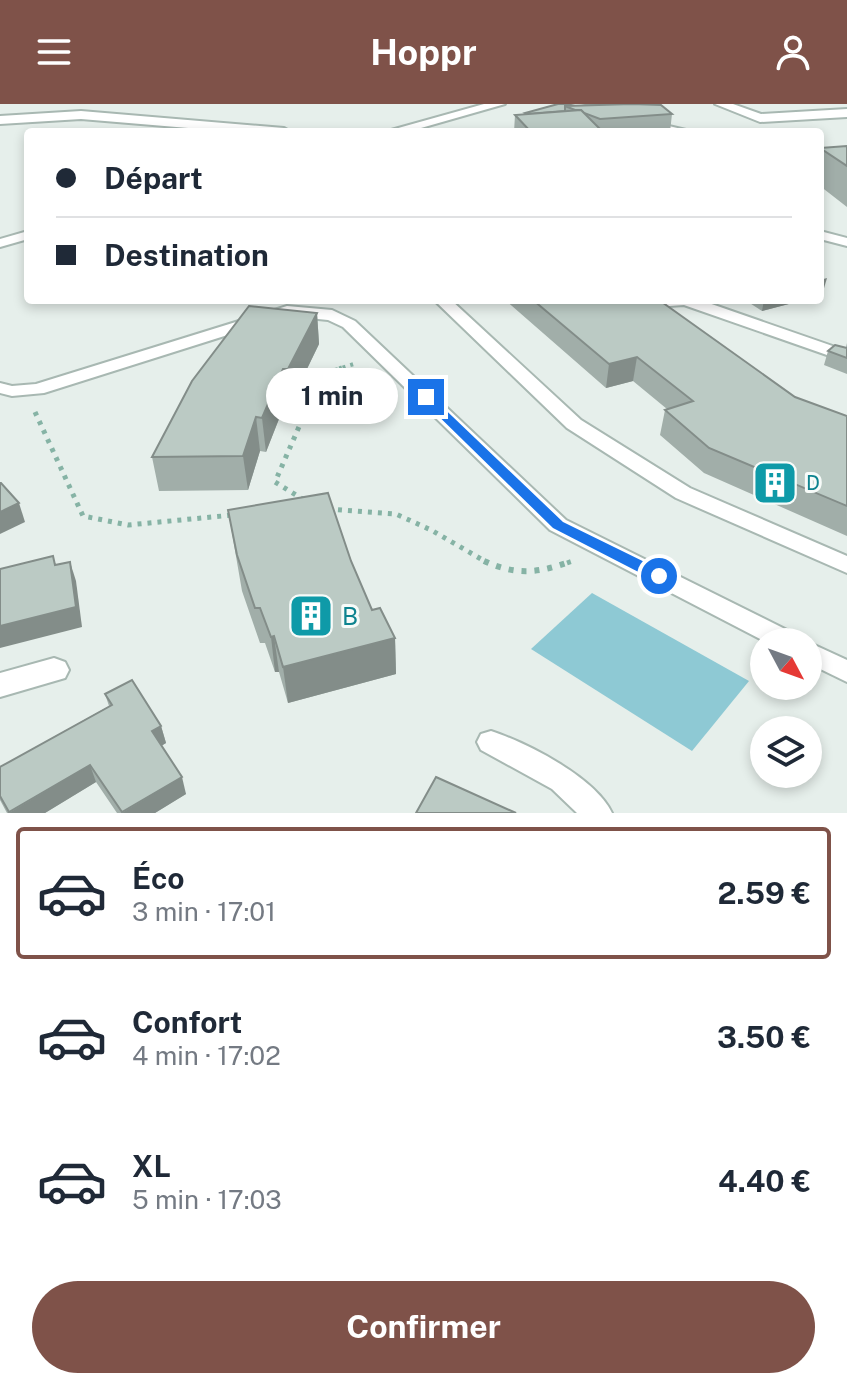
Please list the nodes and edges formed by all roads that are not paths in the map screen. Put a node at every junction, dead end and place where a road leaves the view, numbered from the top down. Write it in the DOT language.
graph roads {
  1 [pos="499,104"];
  2 [pos="721,104"];
  3 [pos="847,113"];
  4 [pos="624,119"];
  5 [pos="0,120"];
  6 [pos="651,125"];
  7 [pos="637,126"];
  8 [pos="236,128"];
  9 [pos="406,128"];
  10 [pos="664,128"];
  11 [pos="24,236"];
  12 [pos="824,236"];
  13 [pos="847,242"];
  14 [pos="0,243"];
  15 [pos="446,304"];
  16 [pos="644,304"];
  17 [pos="696,304"];
  18 [pos="669,322"];
  19 [pos="847,357"];
  20 [pos="0,388"];
  21 [pos="847,565"];
  22 [pos="761,628"];
  23 [pos="822,659"];
  24 [pos="54,670"];
  25 [pos="847,672"];
  26 [pos="0,685"];
  27 [pos="491,742"];
  28 [pos="597,813"];
  1 -- 9 [label="street"];
  2 -- 3 [label="street"];
  4 -- 6 [label="lane"];
  5 -- 8 [label="street"];
  6 -- 7 [label="lane"];
  6 -- 10 [label="lane"];
  11 -- 14 [label="lane"];
  12 -- 13 [label="lane"];
  15 -- 21 [label="lane"];
  16 -- 18 [label="lane"];
  17 -- 19 [label="lane"];
  20 -- 22 [label="lane"];
  23 -- 25 [label="lane"];
  24 -- 26 [label="street"];
  27 -- 28 [label="lane"];
}
